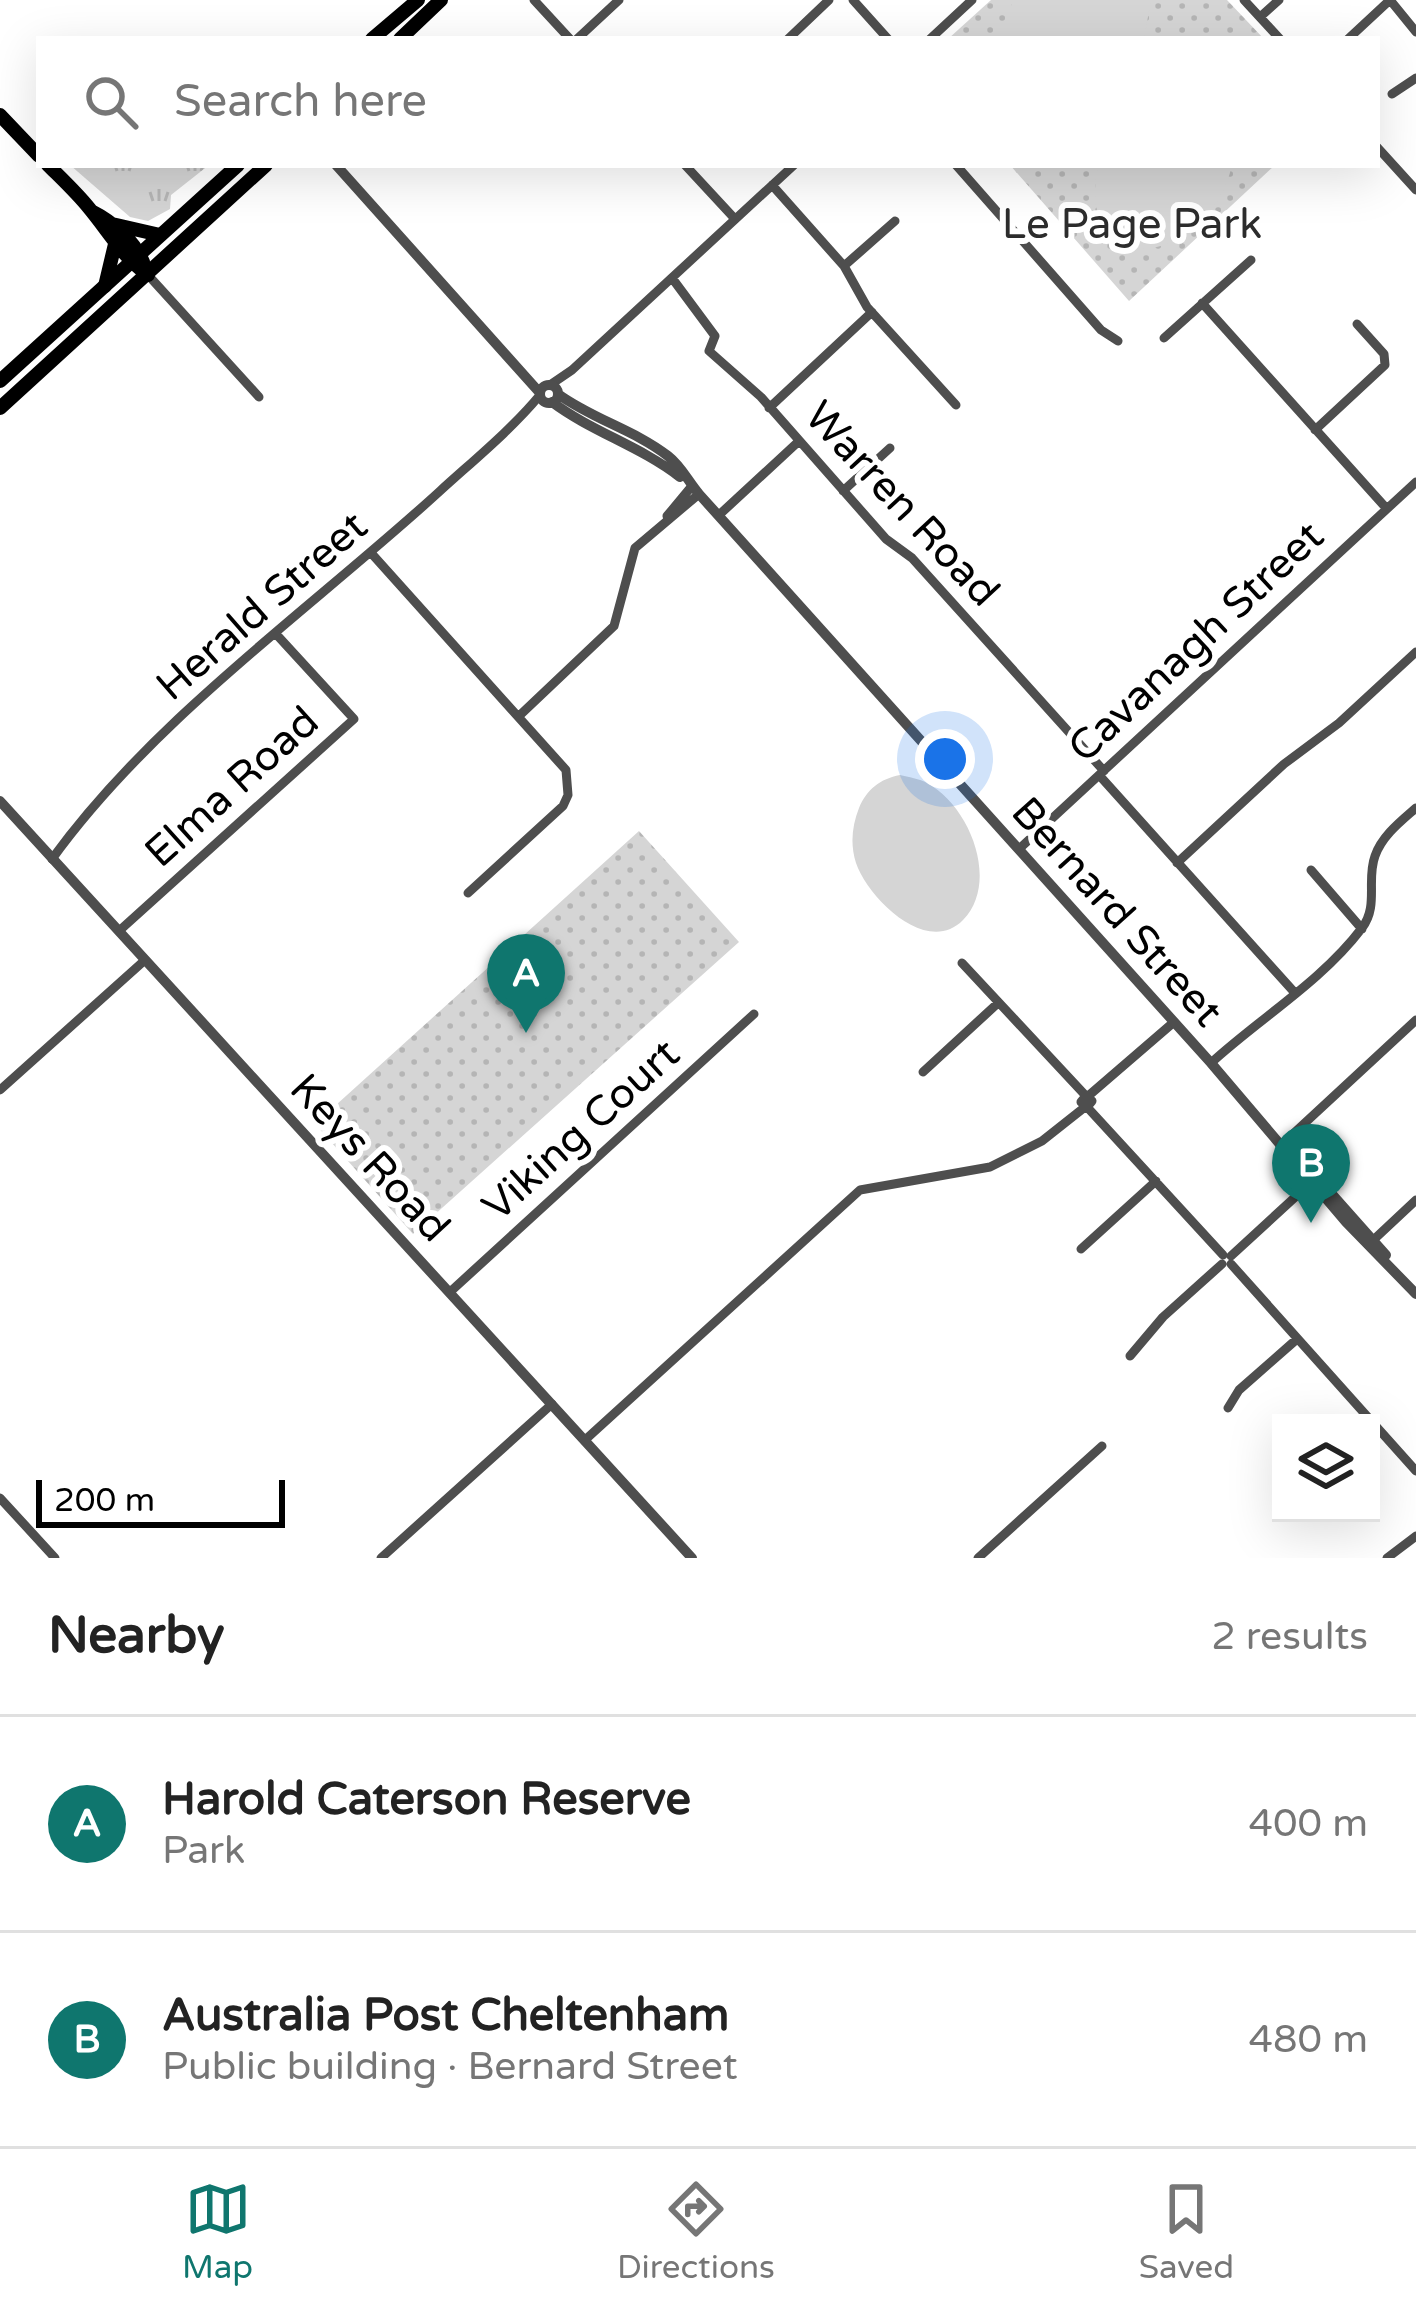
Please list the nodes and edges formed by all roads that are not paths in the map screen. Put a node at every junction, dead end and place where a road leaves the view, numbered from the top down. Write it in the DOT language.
graph roads {
  1 [pos="418,0"];
  2 [pos="441,0"];
  3 [pos="534,0"];
  4 [pos="619,0"];
  5 [pos="829,0"];
  6 [pos="853,0"];
  7 [pos="972,0"];
  8 [pos="1244,0"];
  9 [pos="1279,0"];
  10 [pos="1390,0"];
  11 [pos="1260,17"];
  12 [pos="1416,32"];
  13 [pos="376,36"];
  14 [pos="403,36"];
  15 [pos="570,36"];
  16 [pos="577,36"];
  17 [pos="791,36"];
  18 [pos="885,36"];
  19 [pos="933,36"];
  20 [pos="1277,36"];
  21 [pos="1351,36"];
  22 [pos="1416,78"];
  23 [pos="1392,94"];
  24 [pos="0,115"];
  25 [pos="1380,150"];
  26 [pos="36,153"];
  27 [pos="51,168"];
  28 [pos="235,168"];
  29 [pos="263,168"];
  30 [pos="339,168"];
  31 [pos="688,168"];
  32 [pos="791,168"];
  33 [pos="959,168"];
  34 [pos="772,185"];
  35 [pos="1416,190"];
  36 [pos="93,212"];
  37 [pos="735,220"];
  38 [pos="895,221"];
  39 [pos="112,224"];
  40 [pos="160,235"];
  41 [pos="115,244"];
  42 [pos="135,258"];
  43 [pos="1251,260"];
  44 [pos="844,266"];
  45 [pos="148,275"];
  46 [pos="672,278"];
  47 [pos="105,286"];
  48 [pos="1202,303"];
  49 [pos="872,312"];
  50 [pos="1357,324"];
  51 [pos="1164,338"];
  52 [pos="1118,340"];
  53 [pos="0,381"];
  54 [pos="549,394"];
  55 [pos="260,397"];
  56 [pos="956,405"];
  57 [pos="0,408"];
  58 [pos="769,408"];
  59 [pos="1316,430"];
  60 [pos="798,442"];
  61 [pos="890,448"];
  62 [pos="1416,482"];
  63 [pos="696,490"];
  64 [pos="843,491"];
  65 [pos="1387,509"];
  66 [pos="719,515"];
  67 [pos="372,554"];
  68 [pos="276,634"];
  69 [pos="1416,652"];
  70 [pos="518,716"];
  71 [pos="1102,773"];
  72 [pos="0,802"];
  73 [pos="1416,808"];
  74 [pos="1019,849"];
  75 [pos="52,859"];
  76 [pos="1178,863"];
  77 [pos="1311,870"];
  78 [pos="468,893"];
  79 [pos="1362,929"];
  80 [pos="119,931"];
  81 [pos="145,959"];
  82 [pos="962,963"];
  83 [pos="1295,993"];
  84 [pos="998,1003"];
  85 [pos="754,1014"];
  86 [pos="1416,1020"];
  87 [pos="1174,1022"];
  88 [pos="1210,1063"];
  89 [pos="923,1072"];
  90 [pos="0,1090"];
  91 [pos="1086,1102"];
  92 [pos="1283,1144"];
  93 [pos="1156,1181"];
  94 [pos="1314,1181"];
  95 [pos="1416,1200"];
  96 [pos="1371,1242"];
  97 [pos="1081,1249"];
  98 [pos="1226,1260"];
  99 [pos="450,1292"];
  100 [pos="1416,1294"];
  101 [pos="1297,1339"];
  102 [pos="1130,1356"];
  103 [pos="553,1404"];
  104 [pos="1228,1408"];
  105 [pos="1360,1414"];
  106 [pos="1380,1437"];
  107 [pos="584,1440"];
  108 [pos="1102,1447"];
  109 [pos="1416,1472"];
  110 [pos="0,1498"];
  111 [pos="1416,1536"];
  112 [pos="55,1558"];
  113 [pos="381,1558"];
  114 [pos="692,1558"];
  115 [pos="978,1558"];
  116 [pos="1387,1558"];
  1 -- 13 [label="main road"];
  2 -- 14 [label="main road"];
  3 -- 15 [label="street"];
  4 -- 16 [label="street"];
  5 -- 17 [label="street"];
  6 -- 18 [label="street"];
  7 -- 19 [label="street"];
  8 -- 11 [label="street"];
  9 -- 11 [label="street"];
  10 -- 12 [label="street"];
  10 -- 21 [label="street"];
  11 -- 20 [label="street"];
  22 -- 23 [label="street"];
  24 -- 26 [label="main road"];
  25 -- 35 [label="street"];
  27 -- 36 [label="main road"];
  28 -- 40 [label="main road"];
  29 -- 45 [label="main road"];
  30 -- 54 [label="street, Bernard Street"];
  31 -- 37 [label="street"];
  32 -- 34 [label="street, Herald Street"];
  33 -- 52 [label="street"];
  34 -- 37 [label="street, Herald Street"];
  34 -- 44 [label="street"];
  36 -- 39 [label="main road"];
  36 -- 41 [label="main road"];
  37 -- 46 [label="street, Herald Street"];
  38 -- 44 [label="street"];
  39 -- 40 [label="main road"];
  39 -- 42 [label="main road"];
  40 -- 42 [label="main road"];
  41 -- 42 [label="main road"];
  41 -- 47 [label="main road"];
  42 -- 45 [label="main road"];
  42 -- 47 [label="main road"];
  43 -- 48 [label="street"];
  44 -- 49 [label="street"];
  45 -- 55 [label="street"];
  45 -- 57 [label="main road"];
  46 -- 54 [label="street, Herald Street"];
  46 -- 58 [label="street, Warren Road"];
  47 -- 53 [label="main road"];
  48 -- 51 [label="street"];
  48 -- 59 [label="street"];
  49 -- 56 [label="street"];
  49 -- 58 [label="street"];
  50 -- 59 [label="street"];
  54 -- 63 [label="street, Bernard Street"];
  54 -- 67 [label="street, Herald Street"];
  58 -- 60 [label="street, Warren Road"];
  59 -- 65 [label="street"];
  60 -- 64 [label="street, Warren Road"];
  60 -- 66 [label="street"];
  61 -- 64 [label="street"];
  62 -- 65 [label="street, Cavanagh Street"];
  63 -- 66 [label="street, Bernard Street"];
  63 -- 70 [label="street"];
  64 -- 71 [label="street, Warren Road"];
  65 -- 71 [label="street, Cavanagh Street"];
  66 -- 74 [label="street, Bernard Street"];
  67 -- 68 [label="street, Herald Street"];
  67 -- 70 [label="street"];
  68 -- 75 [label="street, Herald Street"];
  68 -- 80 [label="street, Elma Road"];
  69 -- 76 [label="street"];
  70 -- 78 [label="street"];
  71 -- 74 [label="street, Cavanagh Street"];
  71 -- 76 [label="street, Warren Road"];
  72 -- 75 [label="street, Keys Road"];
  73 -- 79 [label="street"];
  74 -- 87 [label="street, Bernard Street"];
  75 -- 80 [label="street, Keys Road"];
  76 -- 83 [label="street, Warren Road"];
  77 -- 79 [label="street"];
  79 -- 83 [label="street"];
  80 -- 81 [label="street, Keys Road"];
  81 -- 90 [label="street"];
  81 -- 99 [label="street, Keys Road"];
  82 -- 84 [label="street"];
  83 -- 88 [label="street"];
  84 -- 89 [label="street"];
  84 -- 91 [label="street"];
  85 -- 99 [label="street, Viking Court"];
  86 -- 92 [label="street"];
  87 -- 88 [label="street, Bernard Street"];
  87 -- 91 [label="street"];
  88 -- 92 [label="street, Bernard Street"];
  91 -- 93 [label="street"];
  91 -- 107 [label="street"];
  92 -- 94 [label="street, Bernard Street"];
  93 -- 97 [label="street"];
  93 -- 98 [label="street"];
  94 -- 96 [label="street, Bernard Street"];
  94 -- 98 [label="street"];
  95 -- 96 [label="street"];
  96 -- 100 [label="street, Bernard Street"];
  98 -- 101 [label="street"];
  98 -- 102 [label="street"];
  99 -- 103 [label="street, Keys Road"];
  101 -- 104 [label="street"];
  101 -- 105 [label="street"];
  103 -- 107 [label="street, Keys Road"];
  103 -- 113 [label="street"];
  106 -- 109 [label="street"];
  107 -- 114 [label="street, Keys Road"];
  108 -- 115 [label="street"];
  110 -- 112 [label="street"];
  111 -- 116 [label="street"];
}
